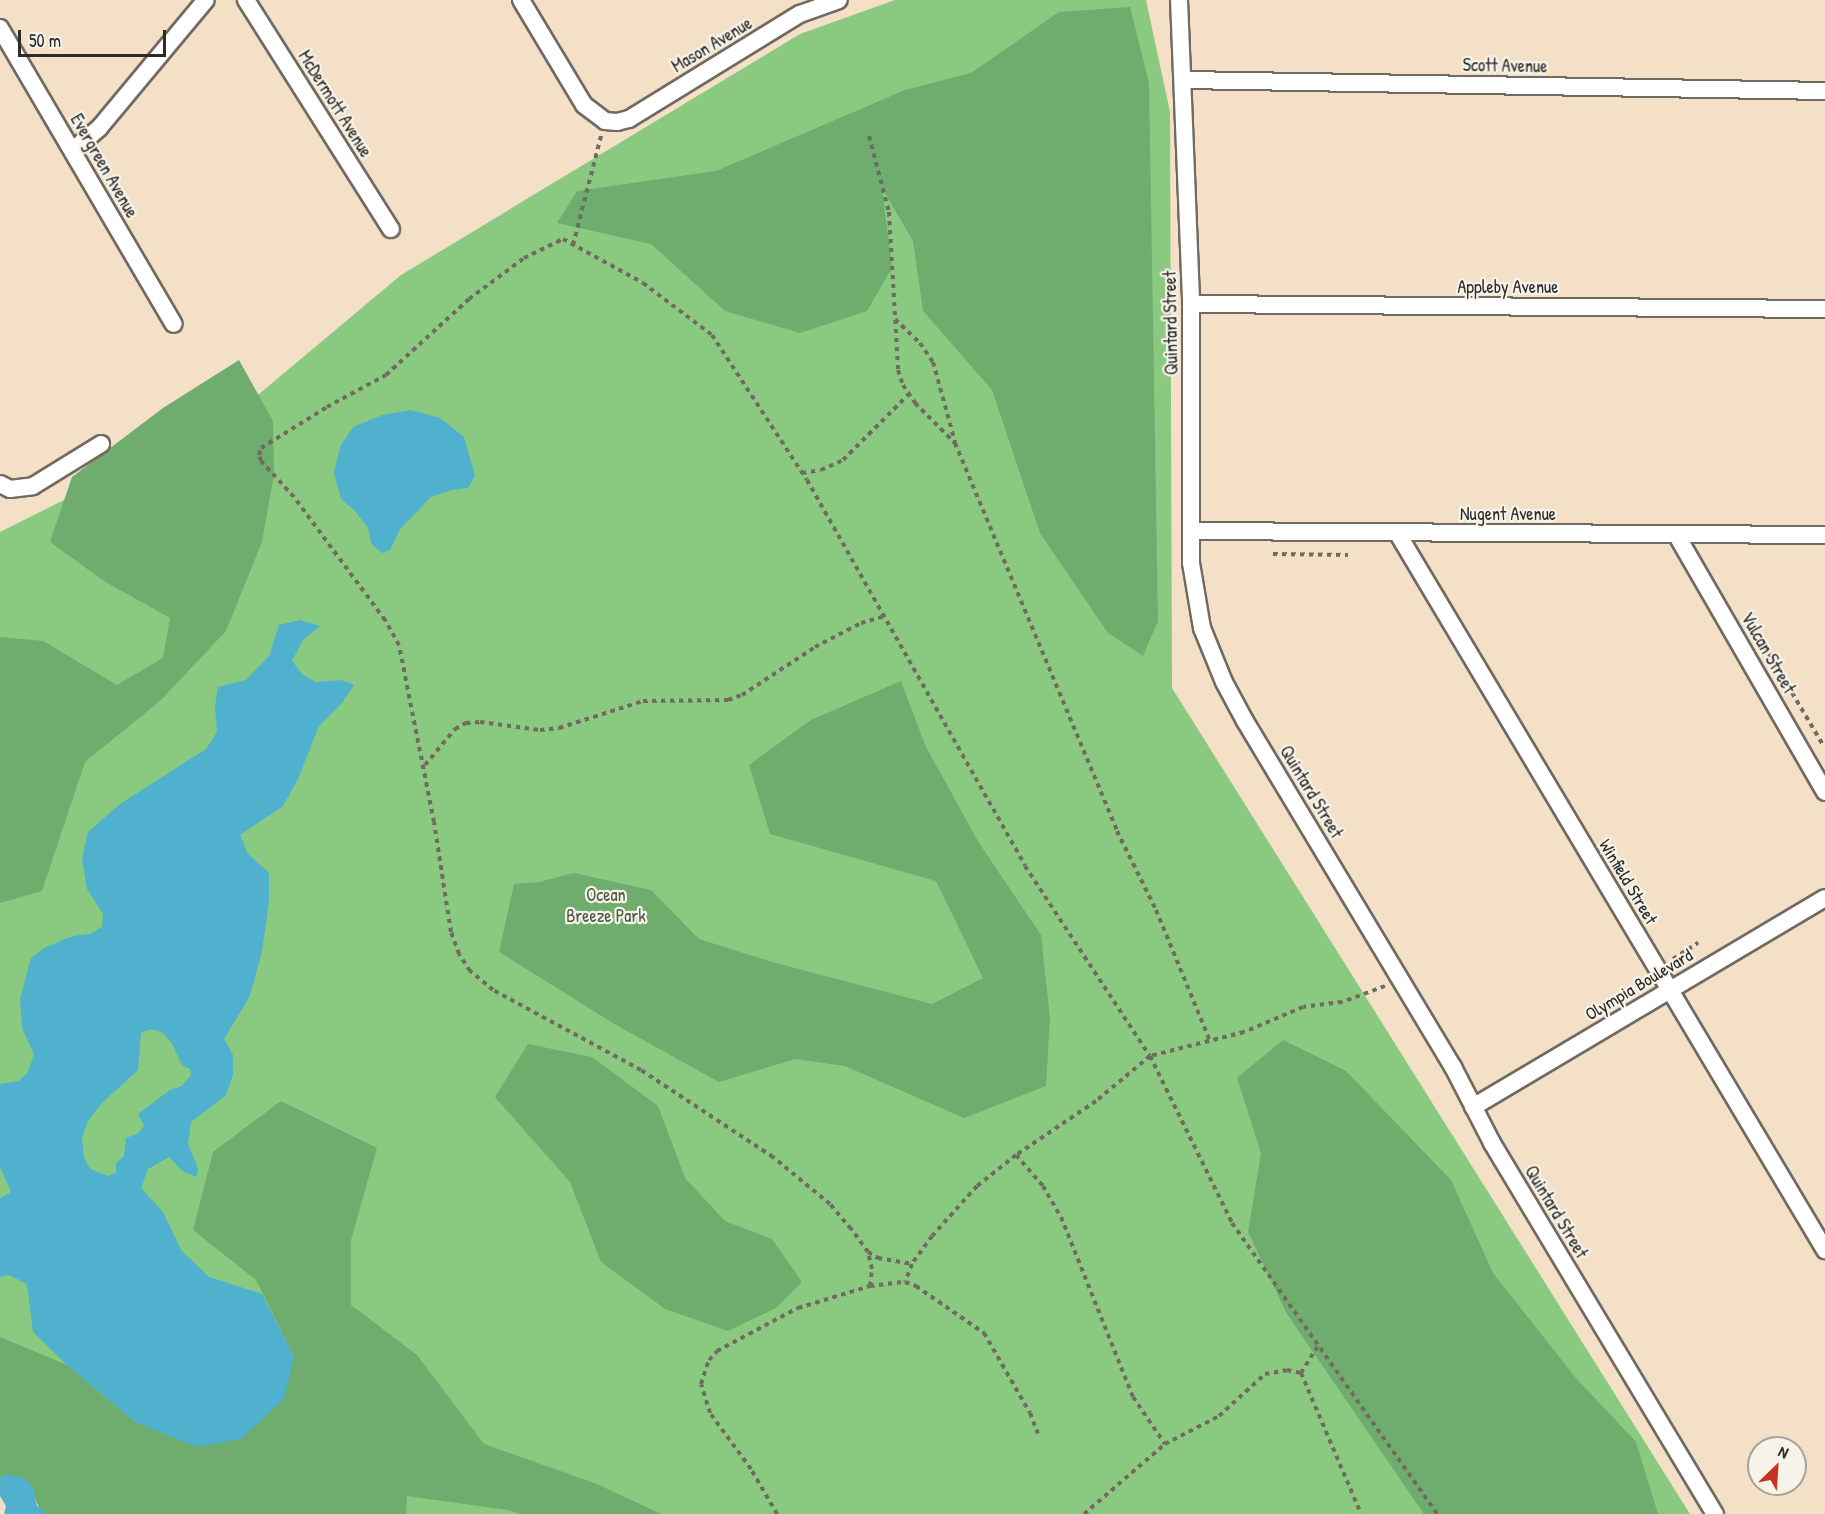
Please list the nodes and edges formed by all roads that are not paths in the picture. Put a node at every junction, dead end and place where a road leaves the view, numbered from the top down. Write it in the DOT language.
graph roads {
  1 [pos="206,0"];
  2 [pos="246,0"];
  3 [pos="521,0"];
  4 [pos="839,0"];
  5 [pos="1179,0"];
  6 [pos="796,7"];
  7 [pos="0,28"];
  8 [pos="1184,80"];
  9 [pos="1825,91"];
  10 [pos="73,150"];
  11 [pos="391,229"];
  12 [pos="1191,304"];
  13 [pos="1825,309"];
  14 [pos="174,324"];
  15 [pos="100,444"];
  16 [pos="5,487"];
  17 [pos="1192,531"];
  18 [pos="1398,534"];
  19 [pos="1676,534"];
  20 [pos="1825,535"];
  21 [pos="1825,792"];
  22 [pos="1825,898"];
  23 [pos="1669,990"];
  24 [pos="1473,1107"];
  25 [pos="1825,1250"];
  26 [pos="1715,1514"];
  1 -- 10 [label="street"];
  2 -- 11 [label="street, McDermott Avenue"];
  3 -- 6 [label="street, Mason Avenue"];
  4 -- 6 [label="street, Mason Avenue"];
  5 -- 8 [label="street, Quintard Street"];
  7 -- 10 [label="street, Evergreen Avenue"];
  8 -- 9 [label="street, Scott Avenue"];
  8 -- 12 [label="street, Quintard Street"];
  10 -- 14 [label="street, Evergreen Avenue"];
  12 -- 13 [label="street, Appleby Avenue"];
  12 -- 17 [label="street, Quintard Street"];
  15 -- 16 [label="street"];
  17 -- 18 [label="street, Nugent Avenue"];
  17 -- 24 [label="street, Quintard Street"];
  18 -- 19 [label="street, Nugent Avenue"];
  18 -- 23 [label="street, Winfield Street"];
  19 -- 20 [label="street, Nugent Avenue"];
  19 -- 21 [label="street, Vulcan Street"];
  22 -- 23 [label="street, Olympia Boulevard"];
  23 -- 24 [label="street, Olympia Boulevard"];
  23 -- 25 [label="street, Winfield Street"];
  24 -- 26 [label="street, Quintard Street"];
}
